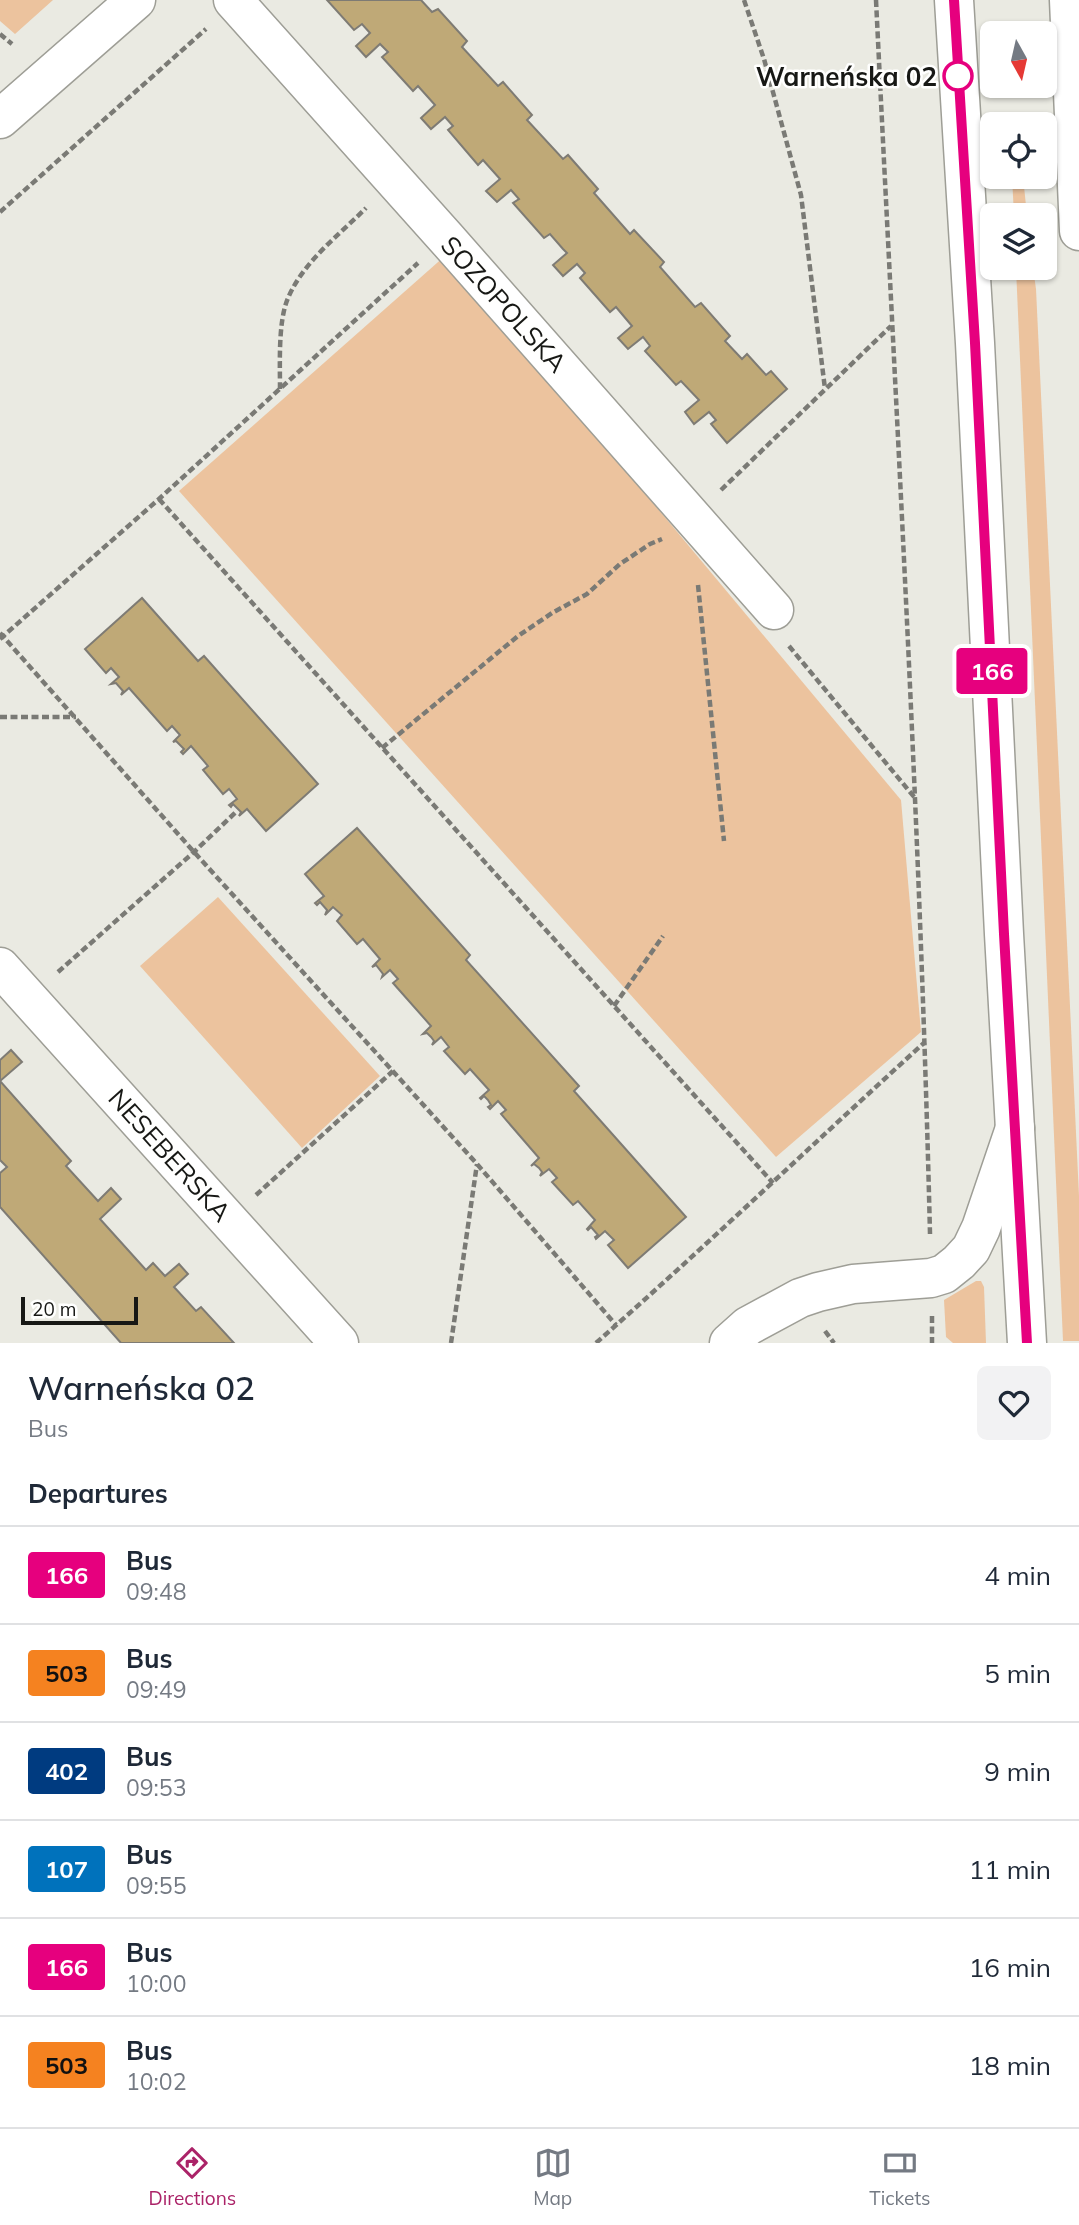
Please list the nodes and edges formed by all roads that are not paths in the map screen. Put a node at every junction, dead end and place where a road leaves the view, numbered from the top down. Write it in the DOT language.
graph roads {
  1 [pos="136,0"];
  2 [pos="954,0"];
  3 [pos="1069,0"];
  4 [pos="234,1"];
  5 [pos="0,119"];
  6 [pos="1079,231"];
  7 [pos="774,610"];
  8 [pos="0,967"];
  9 [pos="1015,1126"];
  10 [pos="339,1343"];
  11 [pos="729,1343"];
  12 [pos="1027,1343"];
  1 -- 5 [label="street"];
  2 -- 9 [label="street"];
  3 -- 6 [label="street"];
  4 -- 7 [label="street, SOZOPOLSKA"];
  8 -- 10 [label="street, NESEBERSKA"];
  9 -- 11 [label="street"];
  9 -- 12 [label="street"];
}
